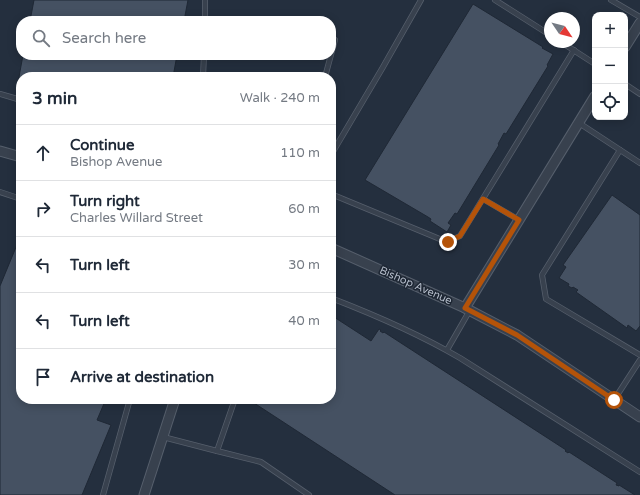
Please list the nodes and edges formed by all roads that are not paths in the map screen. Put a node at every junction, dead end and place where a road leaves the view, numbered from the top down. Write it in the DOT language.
graph roads {
  1 [pos="205,0"];
  2 [pos="421,0"];
  3 [pos="495,0"];
  4 [pos="611,0"];
  5 [pos="204,16"];
  6 [pos="640,17"];
  7 [pos="640,23"];
  8 [pos="544,31"];
  9 [pos="628,42"];
  10 [pos="570,48"];
  11 [pos="574,50"];
  12 [pos="204,60"];
  13 [pos="330,60"];
  14 [pos="592,62"];
  15 [pos="203,72"];
  16 [pos="326,72"];
  17 [pos="628,86"];
  18 [pos="0,94"];
  19 [pos="640,94"];
  20 [pos="16,99"];
  21 [pos="592,101"];
  22 [pos="579,123"];
  23 [pos="336,147"];
  24 [pos="620,150"];
  25 [pos="0,151"];
  26 [pos="16,156"];
  27 [pos="640,163"];
  28 [pos="0,192"];
  29 [pos="336,196"];
  30 [pos="16,197"];
  31 [pos="483,199"];
  32 [pos="519,220"];
  33 [pos="336,250"];
  34 [pos="336,300"];
  35 [pos="468,309"];
  36 [pos="447,350"];
  37 [pos="640,355"];
  38 [pos="640,360"];
  39 [pos="614,400"];
  40 [pos="129,404"];
  41 [pos="173,404"];
  42 [pos="234,404"];
  43 [pos="640,417"];
  44 [pos="163,437"];
  45 [pos="217,451"];
  46 [pos="640,472"];
  47 [pos="103,495"];
  48 [pos="144,495"];
  49 [pos="310,495"];
  1 -- 5 [label="lane"];
  2 -- 23 [label="lane"];
  3 -- 8 [label="lane"];
  4 -- 6 [label="lane"];
  7 -- 9 [label="street"];
  10 -- 11 [label="lane"];
  11 -- 14 [label="lane"];
  11 -- 31 [label="lane"];
  12 -- 15 [label="lane"];
  13 -- 16 [label="lane"];
  17 -- 19 [label="lane"];
  18 -- 20 [label="lane"];
  21 -- 22 [label="street"];
  22 -- 24 [label="lane"];
  22 -- 32 [label="street"];
  24 -- 27 [label="lane"];
  24 -- 37 [label="lane"];
  25 -- 26 [label="street"];
  28 -- 30 [label="lane"];
  29 -- 31 [label="lane"];
  31 -- 32 [label="lane"];
  32 -- 35 [label="street"];
  33 -- 35 [label="street, Bishop Avenue"];
  34 -- 36 [label="lane"];
  35 -- 36 [label="lane"];
  35 -- 39 [label="street, Bishop Avenue"];
  36 -- 46 [label="lane"];
  38 -- 39 [label="lane"];
  39 -- 43 [label="street, Bishop Avenue"];
  40 -- 47 [label="lane"];
  41 -- 44 [label="street"];
  42 -- 45 [label="lane"];
  44 -- 45 [label="lane"];
  44 -- 48 [label="street"];
  45 -- 49 [label="lane"];
}
